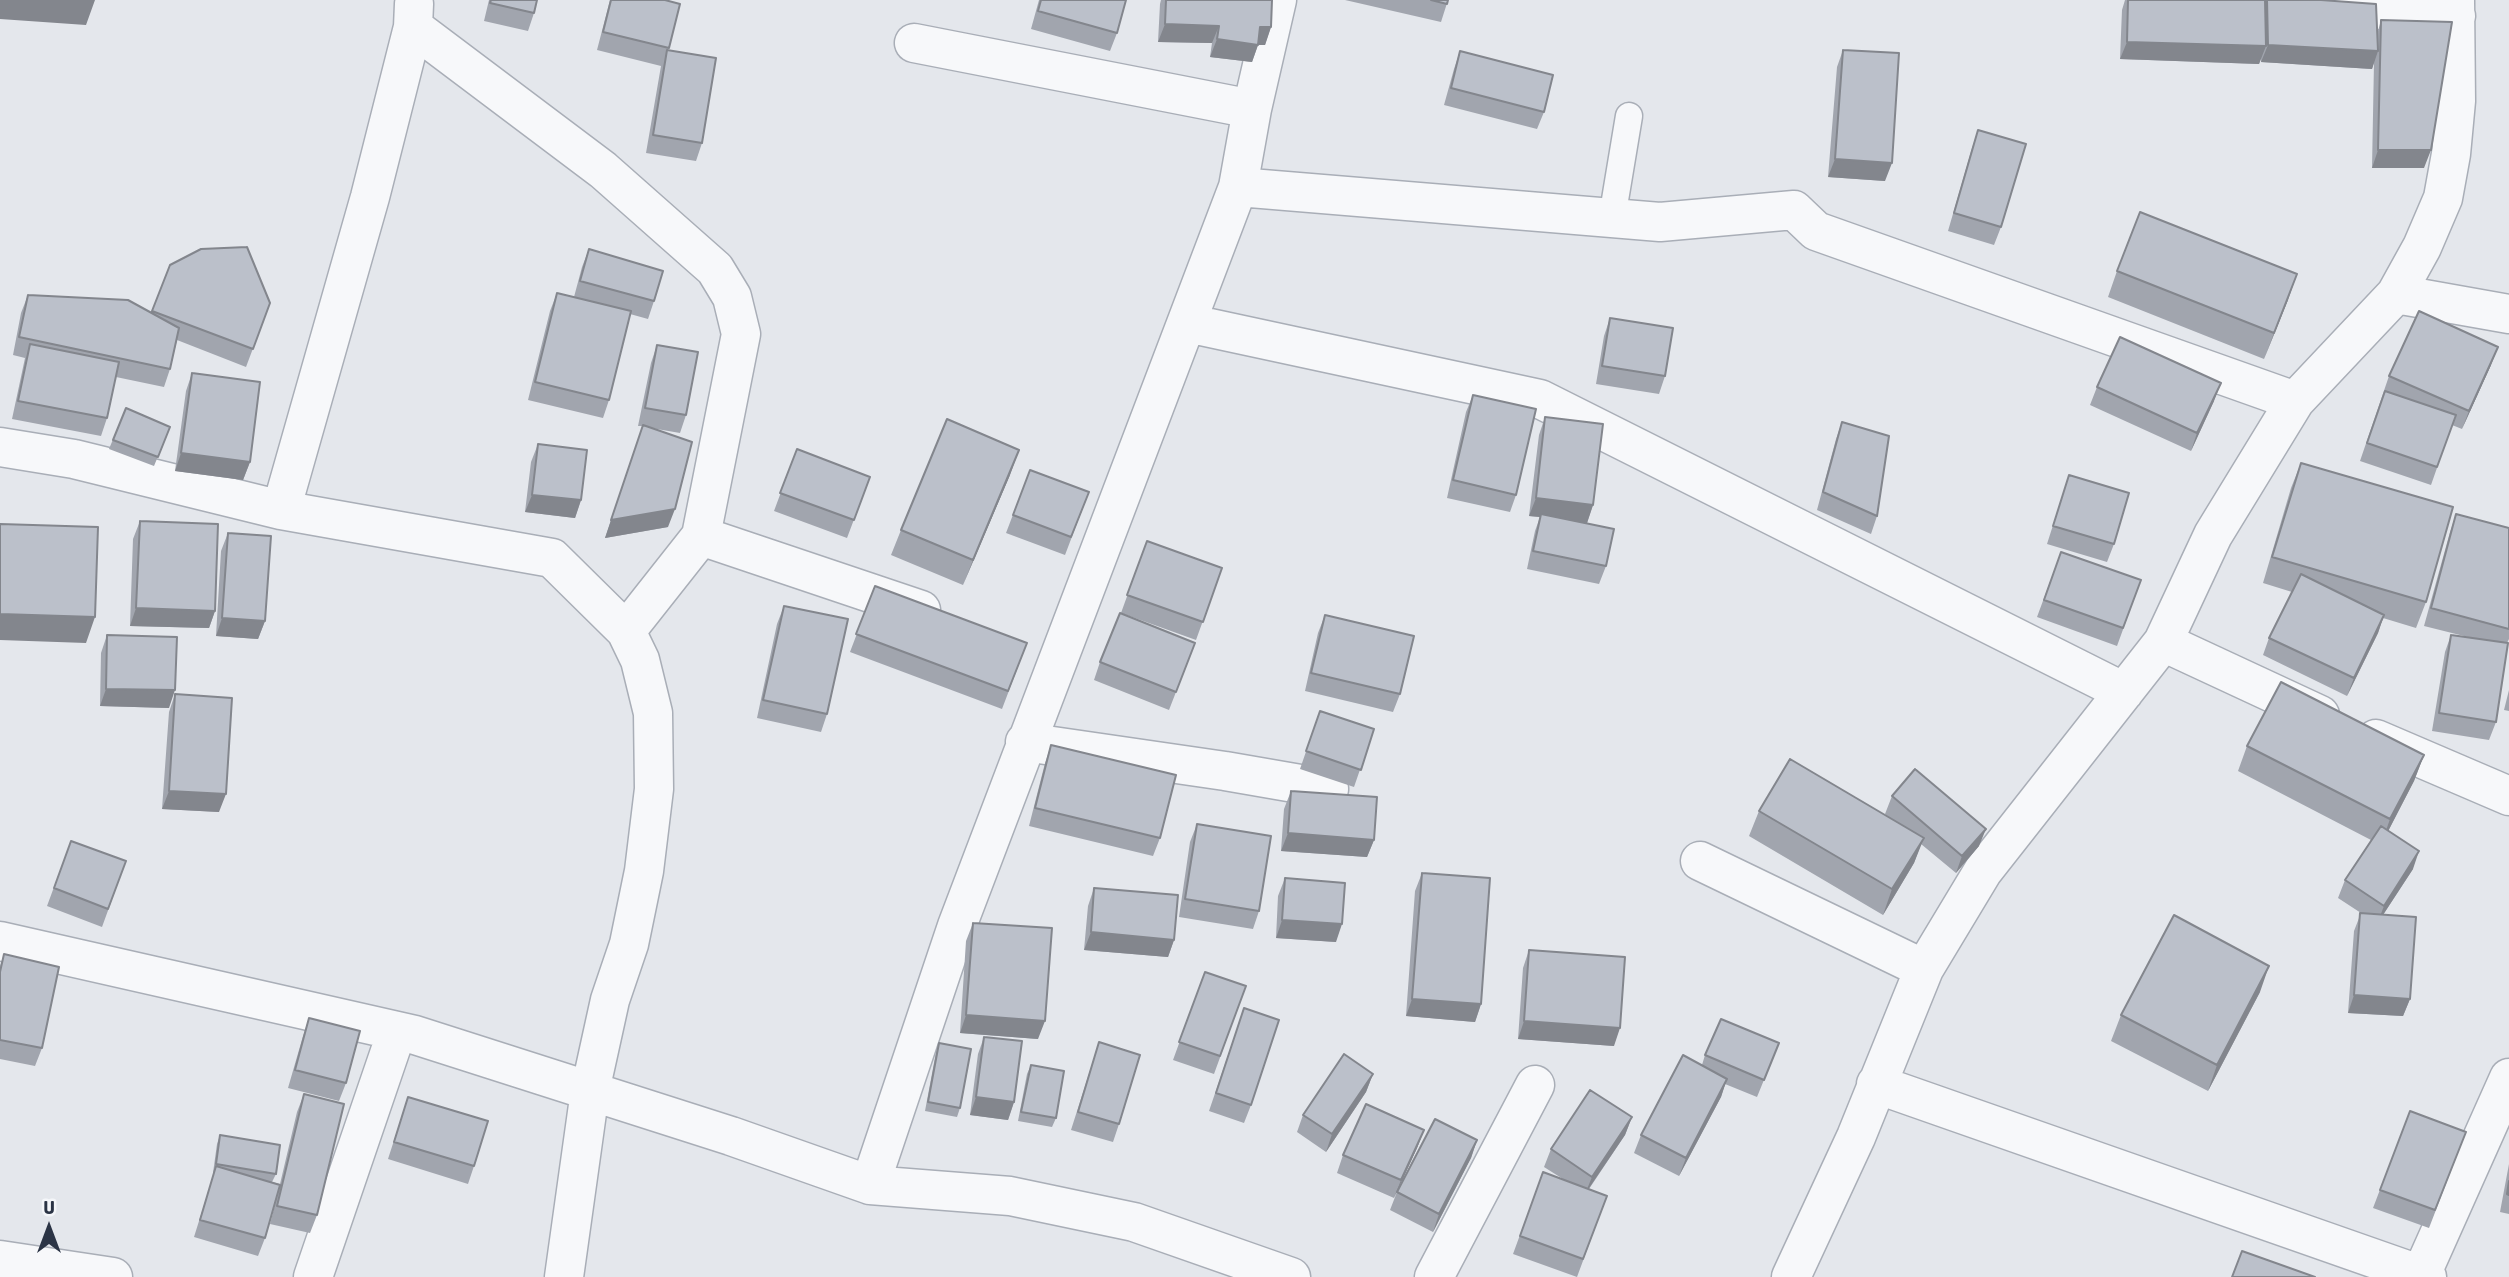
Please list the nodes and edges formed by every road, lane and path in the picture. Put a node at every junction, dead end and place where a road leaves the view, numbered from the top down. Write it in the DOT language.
graph roads {
  1 [pos="1277,0"];
  2 [pos="2252,0"];
  3 [pos="2456,8"];
  4 [pos="413,13"];
  5 [pos="914,43"];
  6 [pos="1252,109"];
  7 [pos="1629,116"];
  8 [pos="1238,187"];
  9 [pos="1612,218"];
  10 [pos="2396,294"];
  11 [pos="2509,314"];
  12 [pos="1187,323"];
  13 [pos="2295,401"];
  14 [pos="0,447"];
  15 [pos="281,509"];
  16 [pos="701,536"];
  17 [pos="953,621"];
  18 [pos="626,631"];
  19 [pos="2163,642"];
  20 [pos="2124,692"];
  21 [pos="1025,742"];
  22 [pos="1329,789"];
  23 [pos="2509,796"];
  24 [pos="1700,861"];
  25 [pos="0,941"];
  26 [pos="1924,969"];
  27 [pos="397,1031"];
  28 [pos="2509,1078"];
  29 [pos="1876,1084"];
  30 [pos="1535,1085"];
  31 [pos="590,1091"];
  32 [pos="870,1185"];
  33 [pos="0,1260"];
  34 [pos="37,1271"];
  35 [pos="2424,1276"];
  36 [pos="113,1277"];
  37 [pos="313,1277"];
  38 [pos="564,1277"];
  39 [pos="1291,1277"];
  40 [pos="1434,1277"];
  41 [pos="1791,1277"];
  1 -- 6 [label="street"];
  2 -- 3 [label="street"];
  3 -- 10 [label="street"];
  4 -- 15 [label="street"];
  4 -- 16 [label="street"];
  5 -- 6 [label="street"];
  6 -- 8 [label="street"];
  7 -- 9 [label="lane"];
  8 -- 9 [label="street"];
  8 -- 12 [label="street"];
  9 -- 13 [label="street"];
  10 -- 11 [label="street"];
  10 -- 13 [label="street"];
  12 -- 20 [label="street"];
  12 -- 21 [label="street"];
  13 -- 19 [label="street"];
  14 -- 15 [label="street"];
  15 -- 18 [label="street"];
  16 -- 17 [label="street"];
  16 -- 18 [label="street"];
  18 -- 31 [label="street"];
  19 -- 20 [label="street"];
  19 -- 23 [label="street"];
  20 -- 26 [label="street"];
  21 -- 22 [label="street"];
  21 -- 32 [label="street"];
  24 -- 26 [label="street"];
  25 -- 27 [label="street"];
  26 -- 29 [label="street"];
  27 -- 31 [label="street"];
  27 -- 37 [label="street"];
  28 -- 35 [label="street"];
  29 -- 35 [label="street"];
  29 -- 41 [label="street"];
  30 -- 40 [label="street"];
  31 -- 32 [label="street"];
  31 -- 38 [label="street"];
  32 -- 39 [label="street"];
  33 -- 34 [label="street"];
  34 -- 36 [label="street"];
}
